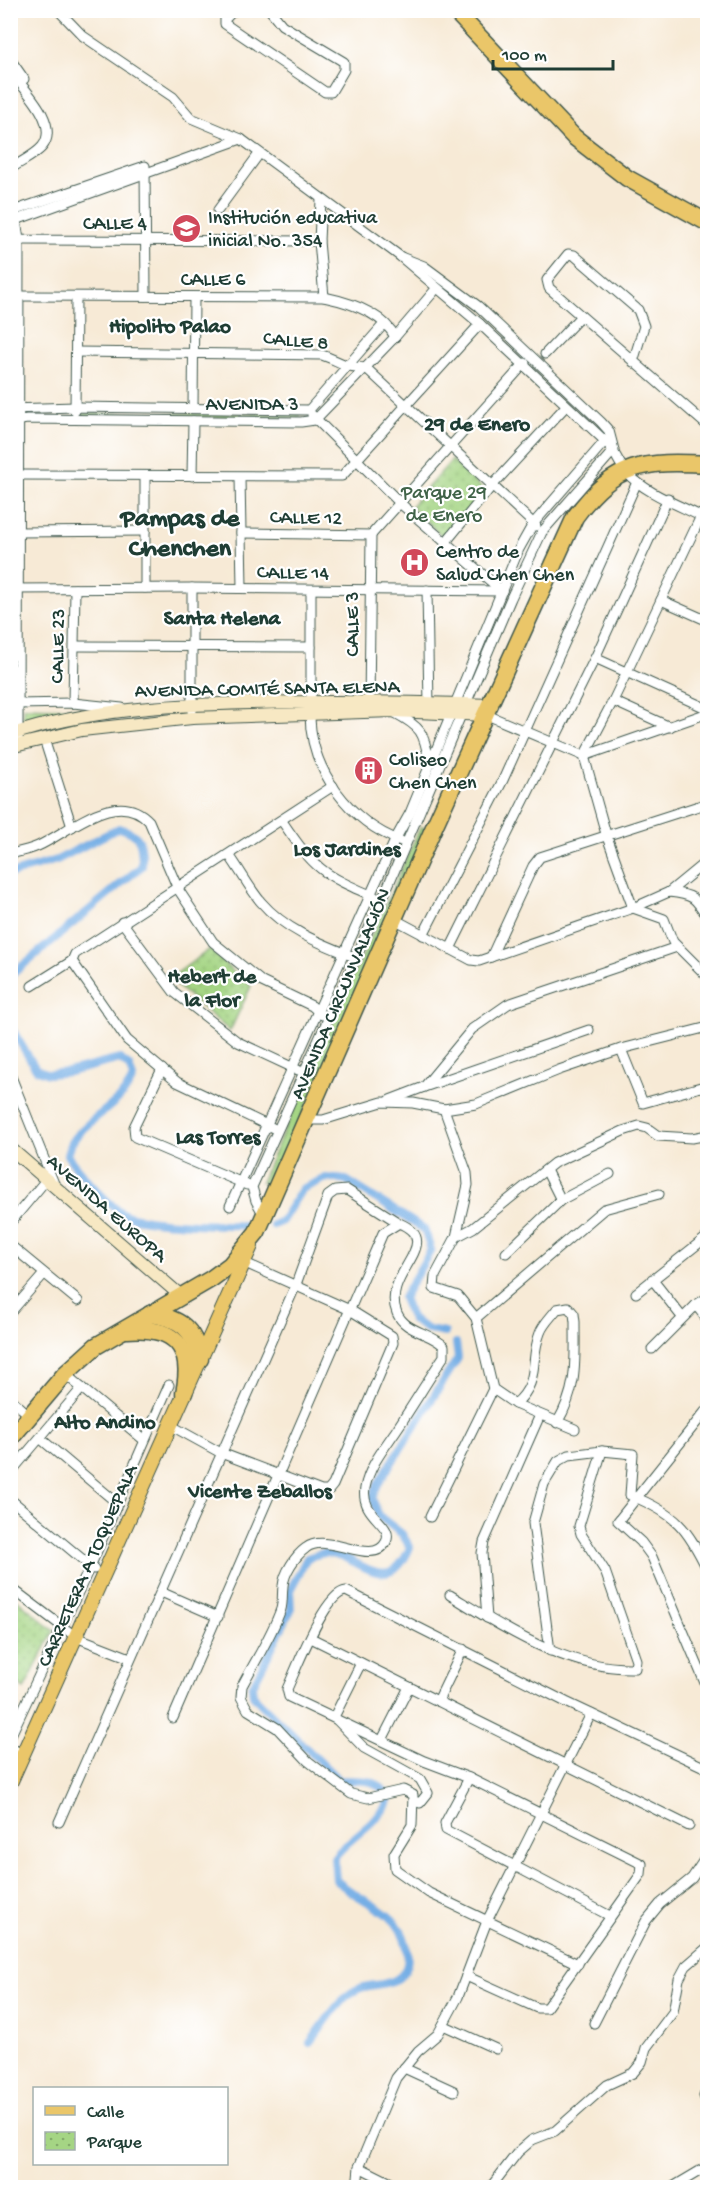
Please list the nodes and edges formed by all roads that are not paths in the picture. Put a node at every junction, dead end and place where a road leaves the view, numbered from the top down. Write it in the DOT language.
graph roads {
  1 [pos="58,10"];
  2 [pos="234,10"];
  3 [pos="270,10"];
  4 [pos="454,10"];
  5 [pos="10,59"];
  6 [pos="10,71"];
  7 [pos="45,118"];
  8 [pos="241,139"];
  9 [pos="260,154"];
  10 [pos="10,168"];
  11 [pos="146,170"];
  12 [pos="321,200"];
  13 [pos="218,210"];
  14 [pos="12,216"];
  15 [pos="708,223"];
  16 [pos="15,239"];
  17 [pos="147,239"];
  18 [pos="319,241"];
  19 [pos="401,257"];
  20 [pos="436,289"];
  21 [pos="16,296"];
  22 [pos="146,296"];
  23 [pos="76,297"];
  24 [pos="194,297"];
  25 [pos="324,297"];
  26 [pos="581,316"];
  27 [pos="384,324"];
  28 [pos="480,324"];
  29 [pos="395,337"];
  30 [pos="76,352"];
  31 [pos="194,353"];
  32 [pos="545,354"];
  33 [pos="530,357"];
  34 [pos="633,362"];
  35 [pos="523,366"];
  36 [pos="346,367"];
  37 [pos="366,368"];
  38 [pos="407,406"];
  39 [pos="566,406"];
  40 [pos="75,407"];
  41 [pos="193,408"];
  42 [pos="14,409"];
  43 [pos="309,410"];
  44 [pos="75,419"];
  45 [pos="315,420"];
  46 [pos="14,421"];
  47 [pos="193,421"];
  48 [pos="708,426"];
  49 [pos="605,441"];
  50 [pos="449,448"];
  51 [pos="614,450"];
  52 [pos="356,461"];
  53 [pos="708,464"];
  54 [pos="16,475"];
  55 [pos="145,476"];
  56 [pos="631,476"];
  57 [pos="192,477"];
  58 [pos="240,477"];
  59 [pos="491,487"];
  60 [pos="668,498"];
  61 [pos="401,504"];
  62 [pos="704,518"];
  63 [pos="533,524"];
  64 [pos="145,531"];
  65 [pos="17,532"];
  66 [pos="542,532"];
  67 [pos="241,533"];
  68 [pos="371,535"];
  69 [pos="445,543"];
  70 [pos="145,588"];
  71 [pos="192,588"];
  72 [pos="242,588"];
  73 [pos="14,589"];
  74 [pos="75,589"];
  75 [pos="311,590"];
  76 [pos="369,590"];
  77 [pos="427,590"];
  78 [pos="502,591"];
  79 [pos="511,598"];
  80 [pos="661,600"];
  81 [pos="708,621"];
  82 [pos="192,644"];
  83 [pos="75,646"];
  84 [pos="311,647"];
  85 [pos="595,658"];
  86 [pos="626,674"];
  87 [pos="613,701"];
  88 [pos="73,703"];
  89 [pos="16,704"];
  90 [pos="192,705"];
  91 [pos="152,707"];
  92 [pos="369,707"];
  93 [pos="429,707"];
  94 [pos="311,708"];
  95 [pos="134,709"];
  96 [pos="452,709"];
  97 [pos="465,709"];
  98 [pos="489,710"];
  99 [pos="393,711"];
  100 [pos="708,711"];
  101 [pos="192,718"];
  102 [pos="153,721"];
  103 [pos="670,727"];
  104 [pos="525,732"];
  105 [pos="44,739"];
  106 [pos="14,740"];
  107 [pos="552,741"];
  108 [pos="584,756"];
  109 [pos="429,762"];
  110 [pos="433,782"];
  111 [pos="333,786"];
  112 [pos="708,803"];
  113 [pos="282,821"];
  114 [pos="72,826"];
  115 [pos="606,834"];
  116 [pos="396,838"];
  117 [pos="406,842"];
  118 [pos="11,853"];
  119 [pos="229,855"];
  120 [pos="708,860"];
  121 [pos="178,889"];
  122 [pos="669,892"];
  123 [pos="370,895"];
  124 [pos="382,900"];
  125 [pos="633,908"];
  126 [pos="708,918"];
  127 [pos="394,919"];
  128 [pos="122,922"];
  129 [pos="423,935"];
  130 [pos="677,947"];
  131 [pos="450,949"];
  132 [pos="345,953"];
  133 [pos="491,957"];
  134 [pos="357,958"];
  135 [pos="72,961"];
  136 [pos="708,977"];
  137 [pos="32,986"];
  138 [pos="318,1008"];
  139 [pos="333,1009"];
  140 [pos="329,1018"];
  141 [pos="708,1027"];
  142 [pos="589,1030"];
  143 [pos="621,1049"];
  144 [pos="162,1069"];
  145 [pos="298,1070"];
  146 [pos="10,1074"];
  147 [pos="708,1085"];
  148 [pos="424,1087"];
  149 [pos="382,1102"];
  150 [pos="444,1109"];
  151 [pos="307,1120"];
  152 [pos="267,1125"];
  153 [pos="279,1131"];
  154 [pos="708,1135"];
  155 [pos="10,1148"];
  156 [pos="546,1170"];
  157 [pos="610,1174"];
  158 [pos="46,1180"];
  159 [pos="241,1182"];
  160 [pos="252,1187"];
  161 [pos="56,1189"];
  162 [pos="659,1194"];
  163 [pos="561,1200"];
  164 [pos="230,1206"];
  165 [pos="10,1223"];
  166 [pos="399,1223"];
  167 [pos="261,1224"];
  168 [pos="708,1236"];
  169 [pos="456,1237"];
  170 [pos="10,1245"];
  171 [pos="506,1253"];
  172 [pos="243,1262"];
  173 [pos="44,1275"];
  174 [pos="652,1279"];
  175 [pos="295,1287"];
  176 [pos="636,1293"];
  177 [pos="181,1296"];
  178 [pos="708,1297"];
  179 [pos="78,1301"];
  180 [pos="696,1305"];
  181 [pos="350,1310"];
  182 [pos="10,1312"];
  183 [pos="150,1314"];
  184 [pos="682,1317"];
  185 [pos="476,1318"];
  186 [pos="708,1321"];
  187 [pos="120,1330"];
  188 [pos="213,1330"];
  189 [pos="652,1349"];
  190 [pos="200,1359"];
  191 [pos="65,1374"];
  192 [pos="169,1384"];
  193 [pos="82,1389"];
  194 [pos="493,1389"];
  195 [pos="184,1393"];
  196 [pos="10,1398"];
  197 [pos="514,1404"];
  198 [pos="708,1408"];
  199 [pos="540,1415"];
  200 [pos="30,1416"];
  201 [pos="557,1423"];
  202 [pos="170,1425"];
  203 [pos="575,1429"];
  204 [pos="10,1439"];
  205 [pos="41,1439"];
  206 [pos="144,1440"];
  207 [pos="602,1451"];
  208 [pos="221,1453"];
  209 [pos="10,1473"];
  210 [pos="277,1474"];
  211 [pos="635,1497"];
  212 [pos="10,1499"];
  213 [pos="117,1503"];
  214 [pos="430,1517"];
  215 [pos="90,1567"];
  216 [pos="708,1570"];
  217 [pos="104,1575"];
  218 [pos="10,1587"];
  219 [pos="161,1592"];
  220 [pos="450,1594"];
  221 [pos="218,1617"];
  222 [pos="487,1618"];
  223 [pos="63,1628"];
  224 [pos="76,1637"];
  225 [pos="311,1638"];
  226 [pos="463,1649"];
  227 [pos="550,1651"];
  228 [pos="130,1658"];
  229 [pos="361,1663"];
  230 [pos="409,1687"];
  231 [pos="708,1690"];
  232 [pos="438,1701"];
  233 [pos="591,1714"];
  234 [pos="173,1718"];
  235 [pos="333,1718"];
  236 [pos="10,1737"];
  237 [pos="382,1740"];
  238 [pos="10,1747"];
  239 [pos="23,1755"];
  240 [pos="565,1765"];
  241 [pos="708,1769"];
  242 [pos="469,1778"];
  243 [pos="10,1783"];
  244 [pos="414,1801"];
  245 [pos="540,1814"];
  246 [pos="59,1822"];
  247 [pos="688,1826"];
  248 [pos="708,1854"];
  249 [pos="514,1868"];
  250 [pos="610,1916"];
  251 [pos="487,1921"];
  252 [pos="708,1947"];
  253 [pos="578,1964"];
  254 [pos="466,1976"];
  255 [pos="594,2023"];
  256 [pos="443,2025"];
  257 [pos="496,2049"];
  258 [pos="404,2068"];
  259 [pos="708,2088"];
  260 [pos="454,2091"];
  261 [pos="708,2106"];
  262 [pos="708,2166"];
  263 [pos="359,2167"];
  264 [pos="357,2187"];
  265 [pos="401,2187"];
  266 [pos="490,2187"];
  267 [pos="670,2187"];
  1 -- 8 [label="street"];
  2 -- 3 [label="street"];
  4 -- 15 [label="highway"];
  5 -- 7 [label="street"];
  6 -- 7 [label="street"];
  7 -- 10 [label="street"];
  8 -- 9 [label="street"];
  8 -- 11 [label="street"];
  9 -- 12 [label="street"];
  9 -- 13 [label="street"];
  11 -- 14 [label="street"];
  11 -- 17 [label="street"];
  12 -- 18 [label="street"];
  12 -- 19 [label="street"];
  14 -- 16 [label="street"];
  16 -- 17 [label="street, CALLE 4"];
  16 -- 21 [label="street"];
  17 -- 18 [label="street, CALLE 4"];
  17 -- 22 [label="street"];
  18 -- 25 [label="street"];
  19 -- 20 [label="street"];
  19 -- 33 [label="street"];
  20 -- 28 [label="street"];
  20 -- 29 [label="street, AVENIDA 3"];
  21 -- 23 [label="street, CALLE 6"];
  21 -- 42 [label="street"];
  22 -- 23 [label="street, CALLE 6"];
  22 -- 24 [label="street, CALLE 6"];
  23 -- 30 [label="street"];
  24 -- 25 [label="street, CALLE 6"];
  24 -- 31 [label="street"];
  25 -- 27 [label="street, CALLE 6"];
  26 -- 32 [label="street"];
  26 -- 34 [label="street"];
  26 -- 34 [label="street"];
  27 -- 29 [label="street, CALLE 6"];
  27 -- 36 [label="street, AVENIDA 3"];
  28 -- 35 [label="street"];
  28 -- 38 [label="street"];
  29 -- 37 [label="street, AVENIDA 3"];
  30 -- 31 [label="street, CALLE 8"];
  30 -- 40 [label="street"];
  31 -- 36 [label="street, CALLE 8"];
  31 -- 41 [label="street"];
  33 -- 35 [label="street"];
  33 -- 51 [label="street"];
  34 -- 48 [label="street"];
  35 -- 39 [label="street"];
  35 -- 50 [label="street"];
  36 -- 37 [label="street, CALLE 8"];
  36 -- 43 [label="street, AVENIDA 3"];
  37 -- 38 [label="street"];
  37 -- 45 [label="street, AVENIDA 3"];
  38 -- 50 [label="street"];
  38 -- 52 [label="street"];
  39 -- 49 [label="street"];
  39 -- 59 [label="street"];
  40 -- 41 [label="street, AVENIDA 3"];
  40 -- 42 [label="street, AVENIDA 3"];
  40 -- 44 [label="street"];
  41 -- 43 [label="street, AVENIDA 3"];
  42 -- 46 [label="street"];
  43 -- 45 [label="street"];
  44 -- 46 [label="street, AVENIDA 3"];
  44 -- 47 [label="street, AVENIDA 3"];
  45 -- 47 [label="street, AVENIDA 3"];
  45 -- 52 [label="street"];
  46 -- 54 [label="street"];
  47 -- 57 [label="street"];
  49 -- 51 [label="street"];
  49 -- 63 [label="street"];
  50 -- 59 [label="street"];
  50 -- 61 [label="street"];
  51 -- 56 [label="street"];
  51 -- 66 [label="street"];
  52 -- 58 [label="street"];
  52 -- 61 [label="street"];
  53 -- 56 [label="highway, AVENIDA CIRCUNVALACIÓN"];
  54 -- 55 [label="street"];
  54 -- 65 [label="street"];
  55 -- 57 [label="street"];
  55 -- 64 [label="street"];
  56 -- 60 [label="street"];
  56 -- 98 [label="highway, AVENIDA CIRCUNVALACIÓN"];
  56 -- 104 [label="street"];
  57 -- 58 [label="street"];
  58 -- 67 [label="street"];
  59 -- 63 [label="street"];
  59 -- 69 [label="street"];
  60 -- 62 [label="street"];
  60 -- 85 [label="street"];
  61 -- 68 [label="street"];
  61 -- 69 [label="street"];
  62 -- 80 [label="street"];
  63 -- 66 [label="street"];
  63 -- 78 [label="street"];
  64 -- 65 [label="street"];
  64 -- 70 [label="street"];
  65 -- 73 [label="street"];
  66 -- 79 [label="street"];
  67 -- 68 [label="street, CALLE 12"];
  67 -- 72 [label="street"];
  68 -- 76 [label="street, CALLE 3"];
  69 -- 78 [label="street"];
  70 -- 71 [label="street, CALLE 14"];
  70 -- 74 [label="street, CALLE 14"];
  71 -- 72 [label="street, CALLE 14"];
  71 -- 82 [label="street"];
  72 -- 75 [label="street, CALLE 14"];
  73 -- 74 [label="street, CALLE 14"];
  73 -- 89 [label="street"];
  74 -- 83 [label="street, CALLE 23"];
  75 -- 76 [label="street, CALLE 14"];
  75 -- 84 [label="street"];
  76 -- 77 [label="street, CALLE 14"];
  76 -- 92 [label="street, CALLE 3"];
  77 -- 78 [label="street, CALLE 14"];
  77 -- 93 [label="street"];
  78 -- 79 [label="street"];
  78 -- 96 [label="street"];
  79 -- 97 [label="street"];
  80 -- 81 [label="street"];
  80 -- 86 [label="street"];
  82 -- 83 [label="street"];
  82 -- 84 [label="street"];
  82 -- 90 [label="street"];
  83 -- 88 [label="street, CALLE 23"];
  84 -- 94 [label="street"];
  85 -- 86 [label="street"];
  85 -- 107 [label="street"];
  86 -- 87 [label="street"];
  86 -- 100 [label="street"];
  87 -- 103 [label="street"];
  87 -- 108 [label="street"];
  88 -- 89 [label="street"];
  88 -- 95 [label="street"];
  89 -- 106 [label="street"];
  90 -- 91 [label="street, AVENIDA COMITÉ SANTA ELENA"];
  90 -- 94 [label="street, AVENIDA COMITÉ SANTA ELENA"];
  90 -- 101 [label="street"];
  91 -- 95 [label="street, AVENIDA COMITÉ SANTA ELENA"];
  91 -- 102 [label="street"];
  92 -- 93 [label="street, AVENIDA COMITÉ SANTA ELENA"];
  92 -- 94 [label="street, AVENIDA COMITÉ SANTA ELENA"];
  92 -- 99 [label="street"];
  93 -- 96 [label="street, AVENIDA COMITÉ SANTA ELENA"];
  93 -- 99 [label="street"];
  94 -- 101 [label="street"];
  94 -- 111 [label="street"];
  95 -- 106 [label="street, AVENIDA COMITÉ SANTA ELENA"];
  96 -- 97 [label="street, AVENIDA COMITÉ SANTA ELENA"];
  96 -- 109 [label="street"];
  97 -- 98 [label="street, AVENIDA COMITÉ SANTA ELENA"];
  97 -- 110 [label="street"];
  98 -- 104 [label="street"];
  98 -- 127 [label="highway, AVENIDA CIRCUNVALACIÓN"];
  99 -- 109 [label="street"];
  100 -- 103 [label="street"];
  101 -- 102 [label="street"];
  102 -- 105 [label="street"];
  103 -- 108 [label="street"];
  104 -- 107 [label="street"];
  104 -- 129 [label="street"];
  105 -- 106 [label="street"];
  105 -- 114 [label="street"];
  107 -- 108 [label="street"];
  107 -- 131 [label="street"];
  108 -- 115 [label="street"];
  109 -- 110 [label="street"];
  109 -- 116 [label="street"];
  110 -- 117 [label="street"];
  111 -- 113 [label="street"];
  111 -- 116 [label="street"];
  112 -- 115 [label="street"];
  113 -- 119 [label="street"];
  113 -- 123 [label="street"];
  114 -- 118 [label="street"];
  114 -- 121 [label="street"];
  115 -- 125 [label="street"];
  115 -- 133 [label="street"];
  116 -- 117 [label="street"];
  116 -- 123 [label="street"];
  117 -- 124 [label="street"];
  119 -- 121 [label="street"];
  119 -- 132 [label="street"];
  120 -- 122 [label="street"];
  121 -- 128 [label="street"];
  121 -- 138 [label="street"];
  122 -- 125 [label="street"];
  122 -- 126 [label="street"];
  123 -- 124 [label="street"];
  123 -- 132 [label="street"];
  124 -- 134 [label="street"];
  125 -- 130 [label="street"];
  125 -- 133 [label="street"];
  127 -- 129 [label="street"];
  127 -- 151 [label="highway, AVENIDA CIRCUNVALACIÓN"];
  128 -- 135 [label="street"];
  128 -- 145 [label="street"];
  129 -- 131 [label="street"];
  130 -- 136 [label="street"];
  130 -- 148 [label="street"];
  131 -- 133 [label="street"];
  132 -- 134 [label="street"];
  132 -- 138 [label="street"];
  134 -- 139 [label="street"];
  135 -- 137 [label="street"];
  135 -- 144 [label="street"];
  138 -- 139 [label="street"];
  138 -- 140 [label="street"];
  138 -- 145 [label="street"];
  139 -- 140 [label="street"];
  140 -- 145 [label="street"];
  141 -- 143 [label="street"];
  142 -- 148 [label="street"];
  143 -- 147 [label="street"];
  143 -- 150 [label="street"];
  144 -- 152 [label="street"];
  144 -- 159 [label="street"];
  145 -- 152 [label="street"];
  145 -- 153 [label="street"];
  146 -- 161 [label="street"];
  148 -- 149 [label="street"];
  149 -- 150 [label="street"];
  149 -- 151 [label="street"];
  150 -- 169 [label="street"];
  151 -- 167 [label="highway, AVENIDA CIRCUNVALACIÓN"];
  152 -- 153 [label="street"];
  152 -- 159 [label="street"];
  153 -- 160 [label="street"];
  154 -- 156 [label="street"];
  155 -- 158 [label="street, AVENIDA EUROPA"];
  156 -- 163 [label="street"];
  156 -- 169 [label="street"];
  157 -- 163 [label="street"];
  158 -- 161 [label="street, AVENIDA EUROPA"];
  158 -- 165 [label="street"];
  159 -- 160 [label="street"];
  159 -- 164 [label="street"];
  160 -- 167 [label="street"];
  161 -- 177 [label="street, AVENIDA EUROPA"];
  162 -- 185 [label="street"];
  163 -- 171 [label="street"];
  166 -- 175 [label="street"];
  166 -- 181 [label="street"];
  166 -- 244 [label="street"];
  167 -- 172 [label="main road, AVENIDA CIRCUNVALACIÓN"];
  167 -- 177 [label="highway, AVENIDA CIRCUNVALACIÓN"];
  168 -- 174 [label="street"];
  169 -- 185 [label="street"];
  170 -- 173 [label="street"];
  172 -- 175 [label="street"];
  172 -- 188 [label="main road, AVENIDA CIRCUNVALACIÓN"];
  173 -- 179 [label="street"];
  173 -- 182 [label="street"];
  174 -- 176 [label="street"];
  174 -- 184 [label="street"];
  175 -- 181 [label="street"];
  175 -- 208 [label="street"];
  177 -- 183 [label="highway, AVENIDA CIRCUNVALACIÓN"];
  178 -- 180 [label="street"];
  180 -- 184 [label="street"];
  180 -- 186 [label="street"];
  181 -- 210 [label="street"];
  181 -- 210 [label="street"];
  183 -- 187 [label="highway, AVENIDA CIRCUNVALACIÓN"];
  183 -- 190 [label="highway"];
  184 -- 189 [label="street"];
  185 -- 194 [label="street"];
  187 -- 191 [label="highway, AVENIDA CIRCUNVALACIÓN"];
  187 -- 195 [label="highway"];
  188 -- 190 [label="main road, CARRETERA A TOQUEPALA"];
  190 -- 195 [label="main road, CARRETERA A TOQUEPALA"];
  191 -- 193 [label="street"];
  191 -- 200 [label="highway, AVENIDA CIRCUNVALACIÓN"];
  192 -- 206 [label="street"];
  193 -- 205 [label="street"];
  193 -- 206 [label="street"];
  194 -- 197 [label="street"];
  194 -- 214 [label="street"];
  195 -- 202 [label="main road, CARRETERA A TOQUEPALA"];
  196 -- 200 [label="street"];
  197 -- 199 [label="street"];
  197 -- 201 [label="street"];
  198 -- 211 [label="street"];
  199 -- 201 [label="street"];
  199 -- 222 [label="street"];
  200 -- 204 [label="highway, AVENIDA CIRCUNVALACIÓN"];
  201 -- 203 [label="street"];
  202 -- 208 [label="street"];
  202 -- 217 [label="main road, CARRETERA A TOQUEPALA"];
  205 -- 209 [label="street"];
  205 -- 213 [label="street"];
  206 -- 213 [label="street"];
  207 -- 211 [label="street"];
  207 -- 227 [label="street"];
  207 -- 227 [label="street"];
  208 -- 210 [label="street"];
  208 -- 219 [label="street"];
  210 -- 221 [label="street"];
  211 -- 216 [label="street"];
  211 -- 231 [label="street"];
  212 -- 215 [label="street"];
  213 -- 215 [label="street"];
  215 -- 217 [label="street"];
  215 -- 223 [label="street"];
  217 -- 224 [label="main road, CARRETERA A TOQUEPALA"];
  218 -- 223 [label="street"];
  219 -- 221 [label="street"];
  219 -- 228 [label="street"];
  220 -- 222 [label="street"];
  221 -- 234 [label="street"];
  222 -- 227 [label="street"];
  223 -- 224 [label="street"];
  223 -- 236 [label="street"];
  224 -- 228 [label="street"];
  224 -- 239 [label="main road, CARRETERA A TOQUEPALA"];
  225 -- 226 [label="street"];
  225 -- 229 [label="street"];
  225 -- 235 [label="street"];
  226 -- 232 [label="street"];
  226 -- 233 [label="street"];
  228 -- 246 [label="street"];
  229 -- 230 [label="street"];
  229 -- 235 [label="street"];
  230 -- 232 [label="street"];
  230 -- 237 [label="street"];
  232 -- 240 [label="street"];
  233 -- 240 [label="street"];
  233 -- 241 [label="street"];
  235 -- 237 [label="street"];
  235 -- 244 [label="street"];
  237 -- 242 [label="street"];
  238 -- 239 [label="street"];
  239 -- 243 [label="main road, CARRETERA A TOQUEPALA"];
  240 -- 245 [label="street"];
  240 -- 247 [label="street"];
  242 -- 245 [label="street"];
  242 -- 249 [label="street"];
  244 -- 251 [label="street"];
  245 -- 249 [label="street"];
  245 -- 250 [label="street"];
  248 -- 255 [label="street"];
  249 -- 250 [label="street"];
  249 -- 251 [label="street"];
  250 -- 253 [label="street"];
  251 -- 253 [label="street"];
  251 -- 254 [label="street"];
  252 -- 266 [label="street"];
  253 -- 254 [label="street"];
  254 -- 256 [label="street"];
  256 -- 257 [label="street"];
  256 -- 258 [label="street"];
  258 -- 260 [label="street"];
  258 -- 263 [label="street"];
  259 -- 261 [label="street"];
  262 -- 267 [label="street"];
  263 -- 264 [label="street"];
  263 -- 265 [label="street"];
}
